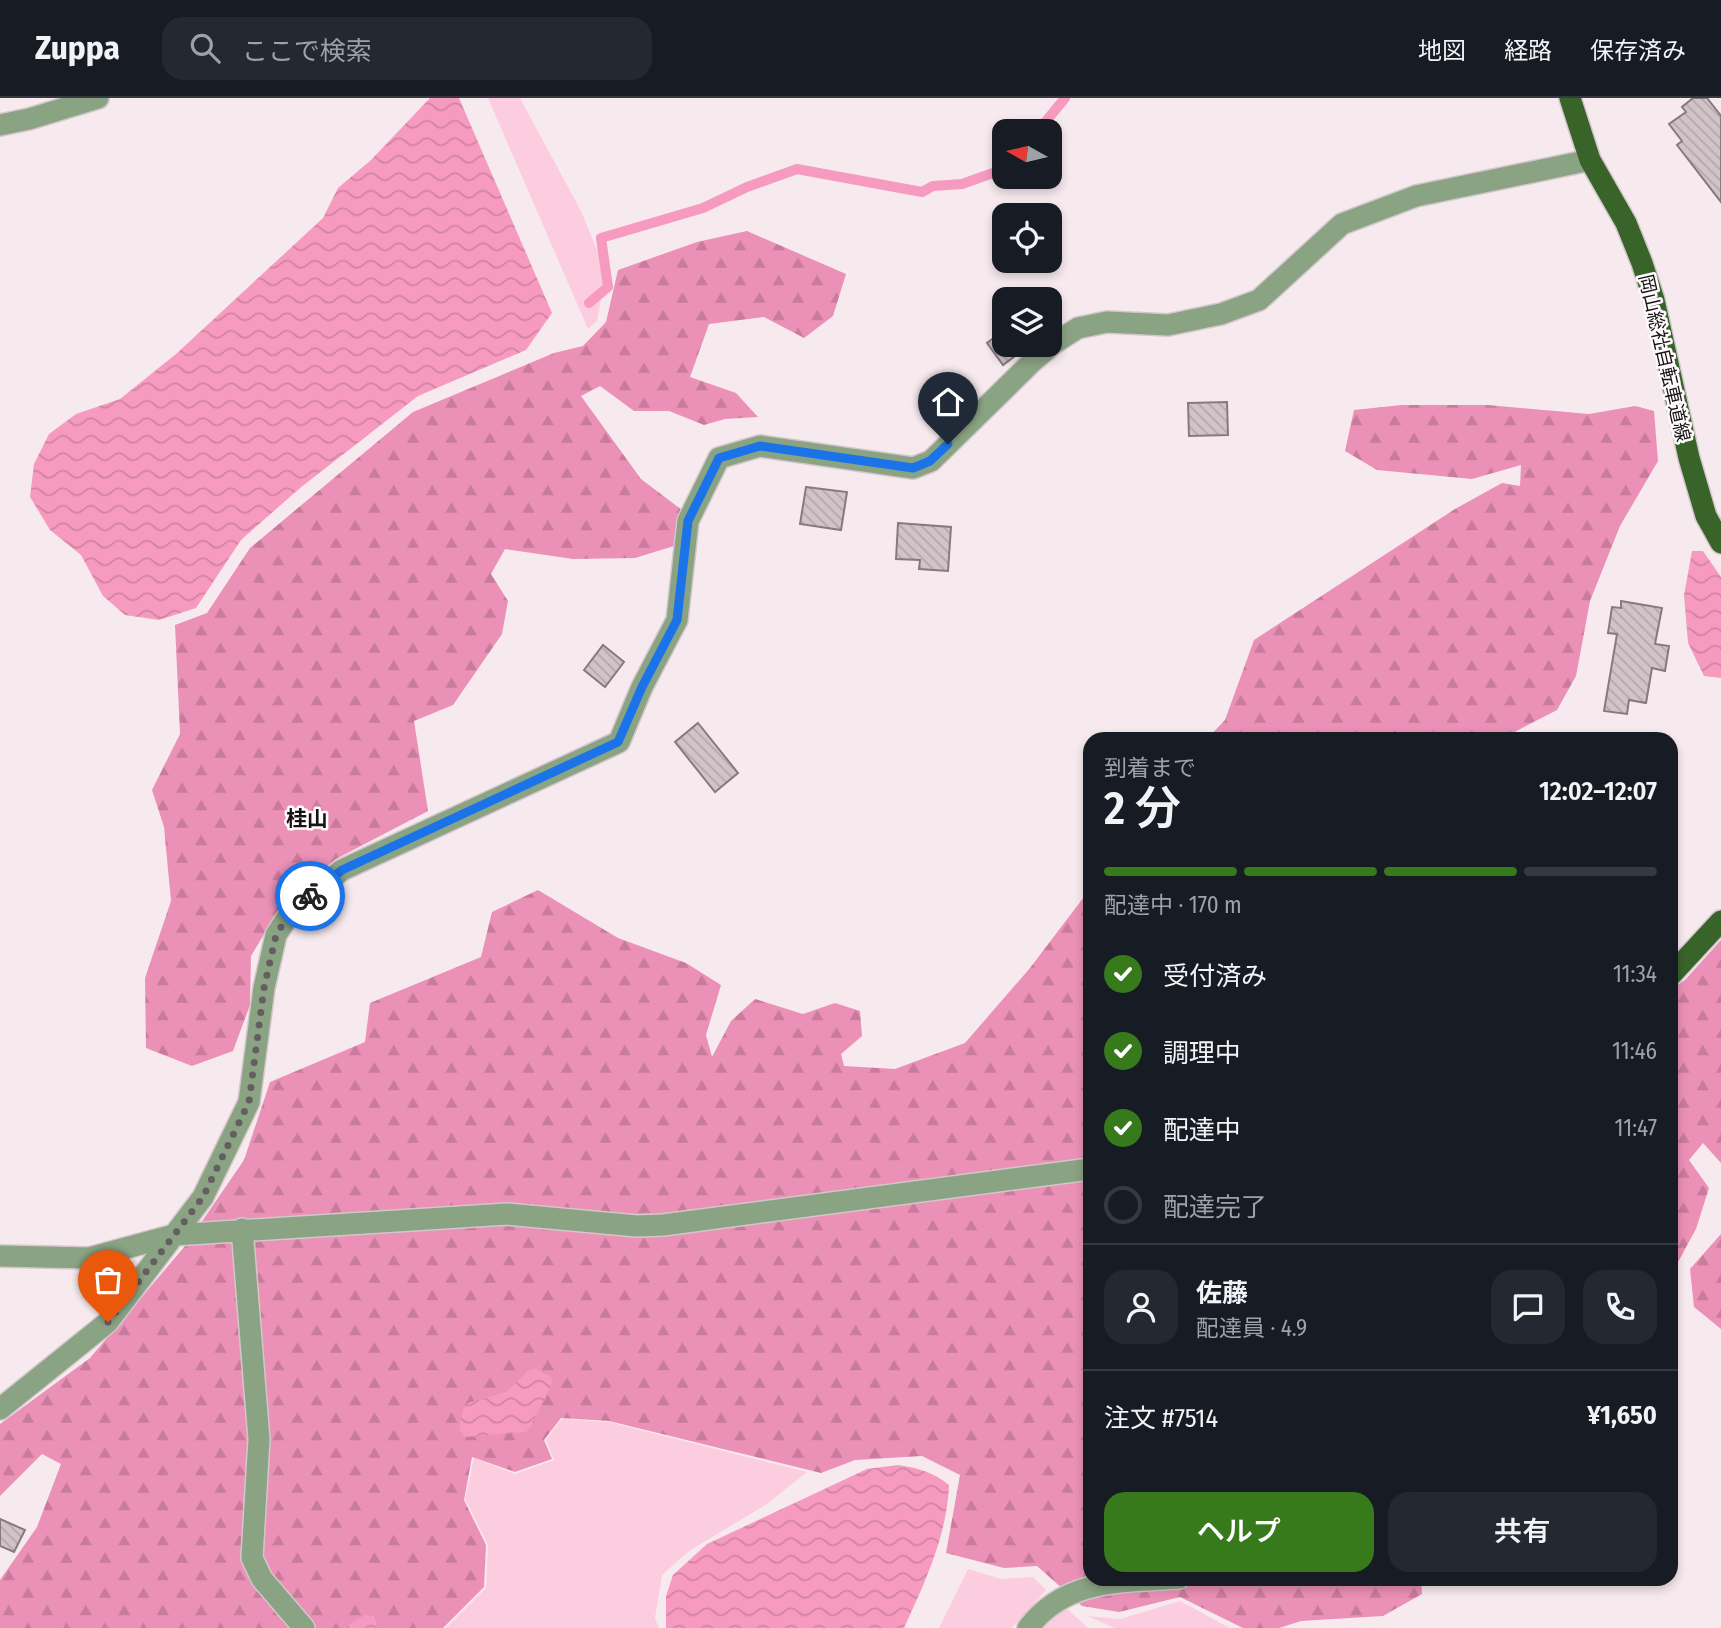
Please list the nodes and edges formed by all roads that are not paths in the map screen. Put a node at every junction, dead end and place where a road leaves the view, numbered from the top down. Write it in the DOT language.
graph roads {
  1 [pos="99,98"];
  2 [pos="1570,98"];
  3 [pos="0,125"];
  4 [pos="1590,160"];
  5 [pos="1721,543"];
  6 [pos="1721,921"];
  7 [pos="1678,967"];
  8 [pos="1083,1170"];
  9 [pos="242,1229"];
  10 [pos="174,1235"];
  11 [pos="0,1256"];
  12 [pos="0,1409"];
  13 [pos="1092,1586"];
  14 [pos="304,1628"];
  15 [pos="1028,1628"];
  1 -- 3 [label="street"];
  2 -- 4 [label="main road, 岡山総社自転車道線"];
  4 -- 5 [label="main road, 岡山総社自転車道線"];
  4 -- 10 [label="street"];
  6 -- 7 [label="main road"];
  8 -- 9 [label="street"];
  9 -- 10 [label="street"];
  9 -- 14 [label="street"];
  10 -- 11 [label="street"];
  10 -- 12 [label="street"];
  13 -- 15 [label="street"];
}
